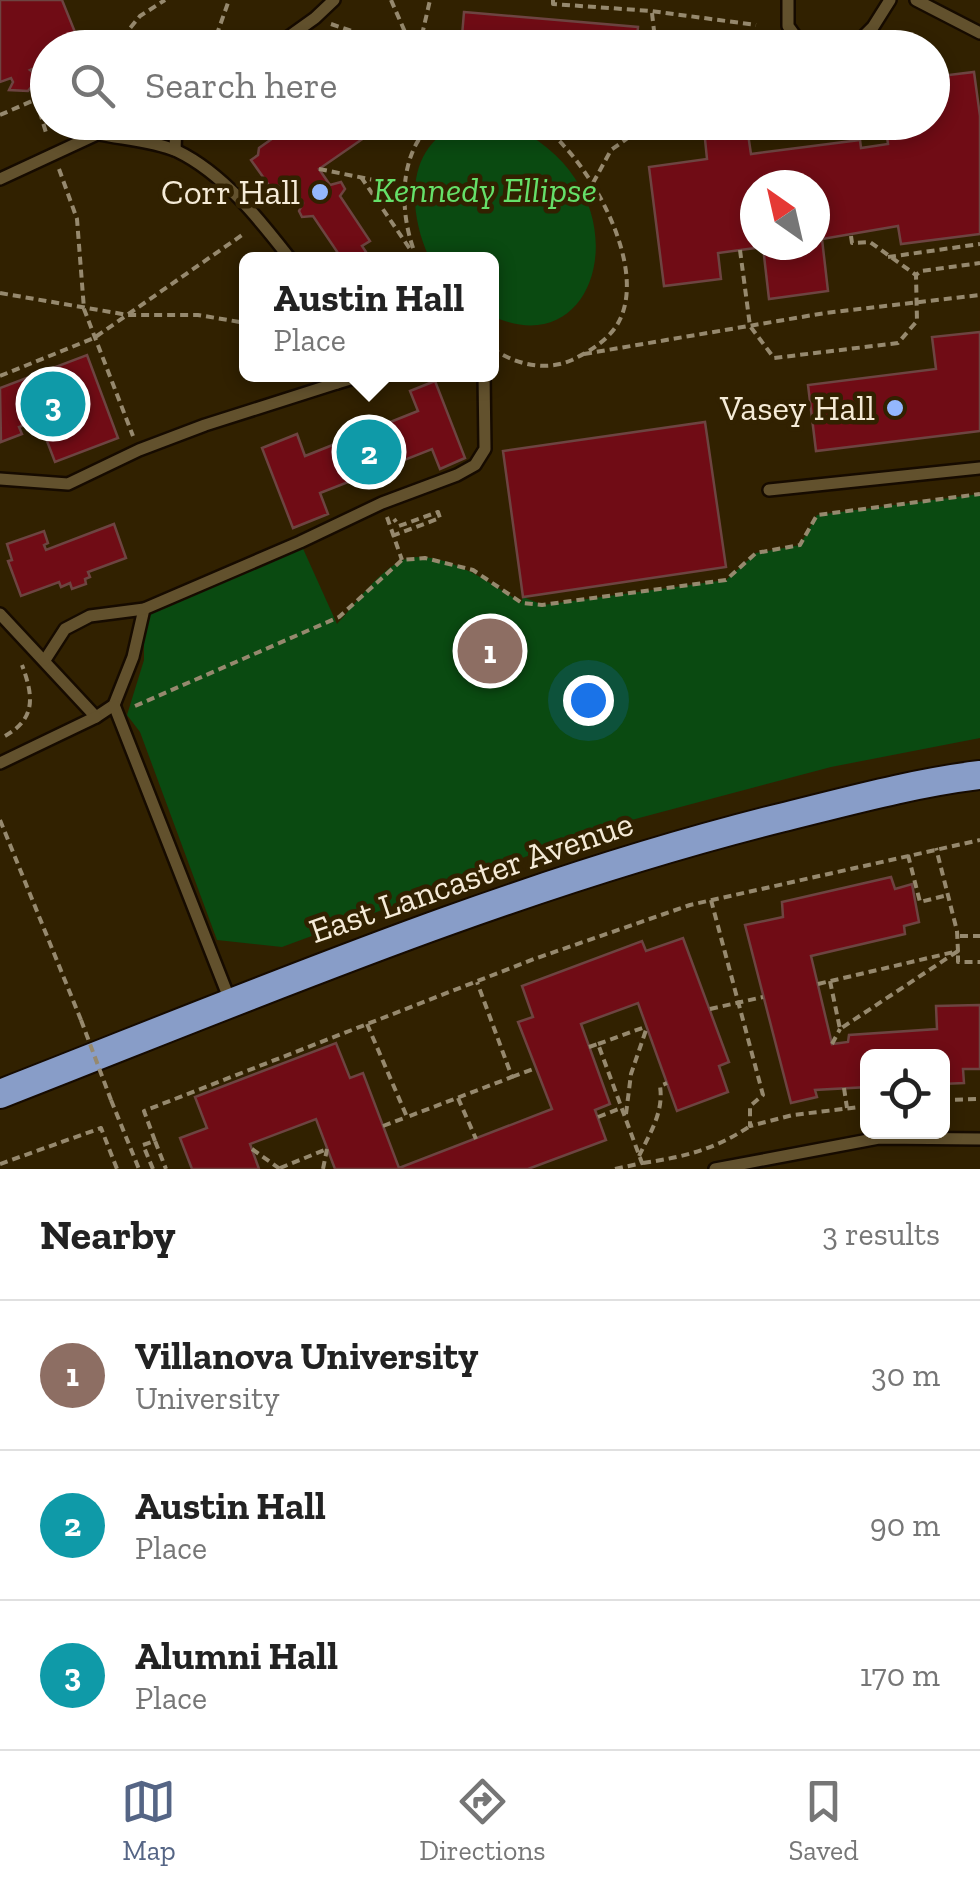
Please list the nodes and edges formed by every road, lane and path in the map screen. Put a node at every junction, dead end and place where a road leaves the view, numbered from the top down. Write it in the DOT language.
graph roads {
  1 [pos="165,0"];
  2 [pos="229,0"];
  3 [pos="334,0"];
  4 [pos="392,0"];
  5 [pos="430,0"];
  6 [pos="554,0"];
  7 [pos="788,0"];
  8 [pos="890,0"];
  9 [pos="916,0"];
  10 [pos="583,4"];
  11 [pos="652,12"];
  12 [pos="315,18"];
  13 [pos="756,26"];
  14 [pos="129,30"];
  15 [pos="218,30"];
  16 [pos="298,30"];
  17 [pos="350,30"];
  18 [pos="407,30"];
  19 [pos="421,30"];
  20 [pos="654,30"];
  21 [pos="791,30"];
  22 [pos="870,30"];
  23 [pos="980,33"];
  24 [pos="30,102"];
  25 [pos="0,115"];
  26 [pos="49,140"];
  27 [pos="86,140"];
  28 [pos="128,140"];
  29 [pos="176,140"];
  30 [pos="420,140"];
  31 [pos="559,140"];
  32 [pos="625,140"];
  33 [pos="176,150"];
  34 [pos="54,154"];
  35 [pos="319,168"];
  36 [pos="361,177"];
  37 [pos="0,179"];
  38 [pos="592,183"];
  39 [pos="404,186"];
  40 [pos="262,222"];
  41 [pos="851,236"];
  42 [pos="980,244"];
  43 [pos="284,252"];
  44 [pos="412,252"];
  45 [pos="415,252"];
  46 [pos="888,257"];
  47 [pos="741,260"];
  48 [pos="980,263"];
  49 [pos="916,275"];
  50 [pos="0,293"];
  51 [pos="980,294"];
  52 [pos="916,303"];
  53 [pos="84,308"];
  54 [pos="128,315"];
  55 [pos="239,322"];
  56 [pos="750,326"];
  57 [pos="94,338"];
  58 [pos="499,352"];
  59 [pos="584,354"];
  60 [pos="0,376"];
  61 [pos="327,382"];
  62 [pos="484,382"];
  63 [pos="139,450"];
  64 [pos="980,468"];
  65 [pos="0,479"];
  66 [pos="769,490"];
  67 [pos="980,494"];
  68 [pos="382,502"];
  69 [pos="392,536"];
  70 [pos="402,560"];
  71 [pos="144,610"];
  72 [pos="2,616"];
  73 [pos="46,660"];
  74 [pos="114,705"];
  75 [pos="96,717"];
  76 [pos="5,736"];
  77 [pos="0,763"];
  78 [pos="980,775"];
  79 [pos="0,820"];
  80 [pos="980,840"];
  81 [pos="936,848"];
  82 [pos="908,855"];
  83 [pos="948,894"];
  84 [pos="711,900"];
  85 [pos="958,936"];
  86 [pos="980,936"];
  87 [pos="958,951"];
  88 [pos="980,962"];
  89 [pos="830,981"];
  90 [pos="477,982"];
  91 [pos="818,984"];
  92 [pos="764,997"];
  93 [pos="739,1003"];
  94 [pos="231,1004"];
  95 [pos="710,1009"];
  96 [pos="368,1024"];
  97 [pos="840,1029"];
  98 [pos="598,1044"];
  99 [pos="832,1044"];
  100 [pos="589,1047"];
  101 [pos="536,1068"];
  102 [pos="512,1077"];
  103 [pos="667,1083"];
  104 [pos="844,1088"];
  105 [pos="0,1094"];
  106 [pos="458,1098"];
  107 [pos="980,1099"];
  108 [pos="950,1100"];
  109 [pos="860,1107"];
  110 [pos="622,1108"];
  111 [pos="847,1108"];
  112 [pos="407,1117"];
  113 [pos="598,1117"];
  114 [pos="626,1120"];
  115 [pos="383,1126"];
  116 [pos="750,1126"];
  117 [pos="476,1139"];
  118 [pos="980,1139"];
  119 [pos="154,1141"];
  120 [pos="252,1149"];
  121 [pos="639,1156"];
  122 [pos="0,1164"];
  123 [pos="642,1164"];
  124 [pos="280,1168"];
  125 [pos="117,1169"];
  126 [pos="138,1169"];
  127 [pos="154,1169"];
  128 [pos="166,1169"];
  129 [pos="322,1169"];
  130 [pos="615,1169"];
  131 [pos="715,1169"];
  1 -- 14 [label="path"];
  2 -- 15 [label="path"];
  3 -- 12 [label="lane"];
  4 -- 18 [label="path"];
  5 -- 19 [label="path"];
  6 -- 10 [label="path"];
  7 -- 21 [label="lane"];
  8 -- 22 [label="lane"];
  9 -- 23 [label="lane"];
  10 -- 11 [label="path"];
  11 -- 13 [label="path"];
  11 -- 20 [label="path"];
  12 -- 16 [label="lane"];
  12 -- 17 [label="path"];
  24 -- 25 [label="path"];
  26 -- 34 [label="path"];
  27 -- 34 [label="lane"];
  28 -- 33 [label="lane"];
  29 -- 33 [label="lane"];
  30 -- 39 [label="path"];
  31 -- 38 [label="path"];
  32 -- 38 [label="path"];
  33 -- 40 [label="lane"];
  34 -- 37 [label="lane"];
  34 -- 53 [label="path"];
  35 -- 36 [label="path"];
  36 -- 39 [label="path"];
  36 -- 44 [label="path"];
  38 -- 59 [label="path"];
  39 -- 45 [label="path"];
  40 -- 43 [label="lane"];
  40 -- 54 [label="path"];
  41 -- 46 [label="path"];
  42 -- 46 [label="path"];
  46 -- 49 [label="path"];
  47 -- 56 [label="path"];
  48 -- 49 [label="path"];
  49 -- 52 [label="path"];
  50 -- 53 [label="path"];
  51 -- 52 [label="path"];
  52 -- 56 [label="path"];
  52 -- 56 [label="path"];
  53 -- 54 [label="path"];
  53 -- 57 [label="path"];
  54 -- 55 [label="path"];
  54 -- 57 [label="path"];
  56 -- 59 [label="path"];
  57 -- 60 [label="path"];
  57 -- 63 [label="path"];
  58 -- 59 [label="path"];
  61 -- 63 [label="lane"];
  62 -- 68 [label="lane"];
  63 -- 65 [label="lane"];
  64 -- 66 [label="lane"];
  67 -- 70 [label="path"];
  68 -- 69 [label="path"];
  68 -- 69 [label="path"];
  68 -- 71 [label="lane"];
  69 -- 70 [label="path"];
  70 -- 74 [label="path"];
  71 -- 73 [label="lane"];
  71 -- 74 [label="lane"];
  72 -- 73 [label="lane"];
  72 -- 76 [label="path"];
  73 -- 75 [label="lane"];
  74 -- 75 [label="lane"];
  74 -- 94 [label="lane"];
  75 -- 77 [label="lane"];
  78 -- 94 [label="highway, East Lancaster Avenue"];
  79 -- 126 [label="path, bridge"];
  80 -- 81 [label="path"];
  81 -- 82 [label="path"];
  81 -- 83 [label="path"];
  82 -- 83 [label="path"];
  82 -- 84 [label="path"];
  83 -- 85 [label="path"];
  84 -- 90 [label="path"];
  84 -- 93 [label="path"];
  85 -- 86 [label="path"];
  85 -- 87 [label="path"];
  87 -- 88 [label="path"];
  87 -- 89 [label="path"];
  87 -- 97 [label="path"];
  89 -- 91 [label="path"];
  89 -- 97 [label="path"];
  90 -- 96 [label="path"];
  90 -- 102 [label="path"];
  92 -- 93 [label="path"];
  93 -- 95 [label="path"];
  93 -- 116 [label="path"];
  94 -- 105 [label="highway, East Lancaster Avenue"];
  96 -- 112 [label="path"];
  96 -- 119 [label="path"];
  97 -- 99 [label="path"];
  98 -- 100 [label="path"];
  98 -- 110 [label="path"];
  98 -- 114 [label="path"];
  101 -- 102 [label="path"];
  102 -- 106 [label="path"];
  103 -- 121 [label="path"];
  104 -- 111 [label="path"];
  106 -- 112 [label="path"];
  106 -- 117 [label="path"];
  107 -- 108 [label="path"];
  109 -- 111 [label="path"];
  110 -- 113 [label="path"];
  110 -- 114 [label="path"];
  111 -- 116 [label="path"];
  112 -- 115 [label="path"];
  114 -- 121 [label="path"];
  116 -- 123 [label="path"];
  118 -- 131 [label="lane"];
  119 -- 127 [label="path"];
  119 -- 128 [label="path"];
  120 -- 124 [label="path"];
  121 -- 123 [label="path"];
  122 -- 125 [label="path"];
  123 -- 130 [label="path"];
  124 -- 129 [label="path"];
}
